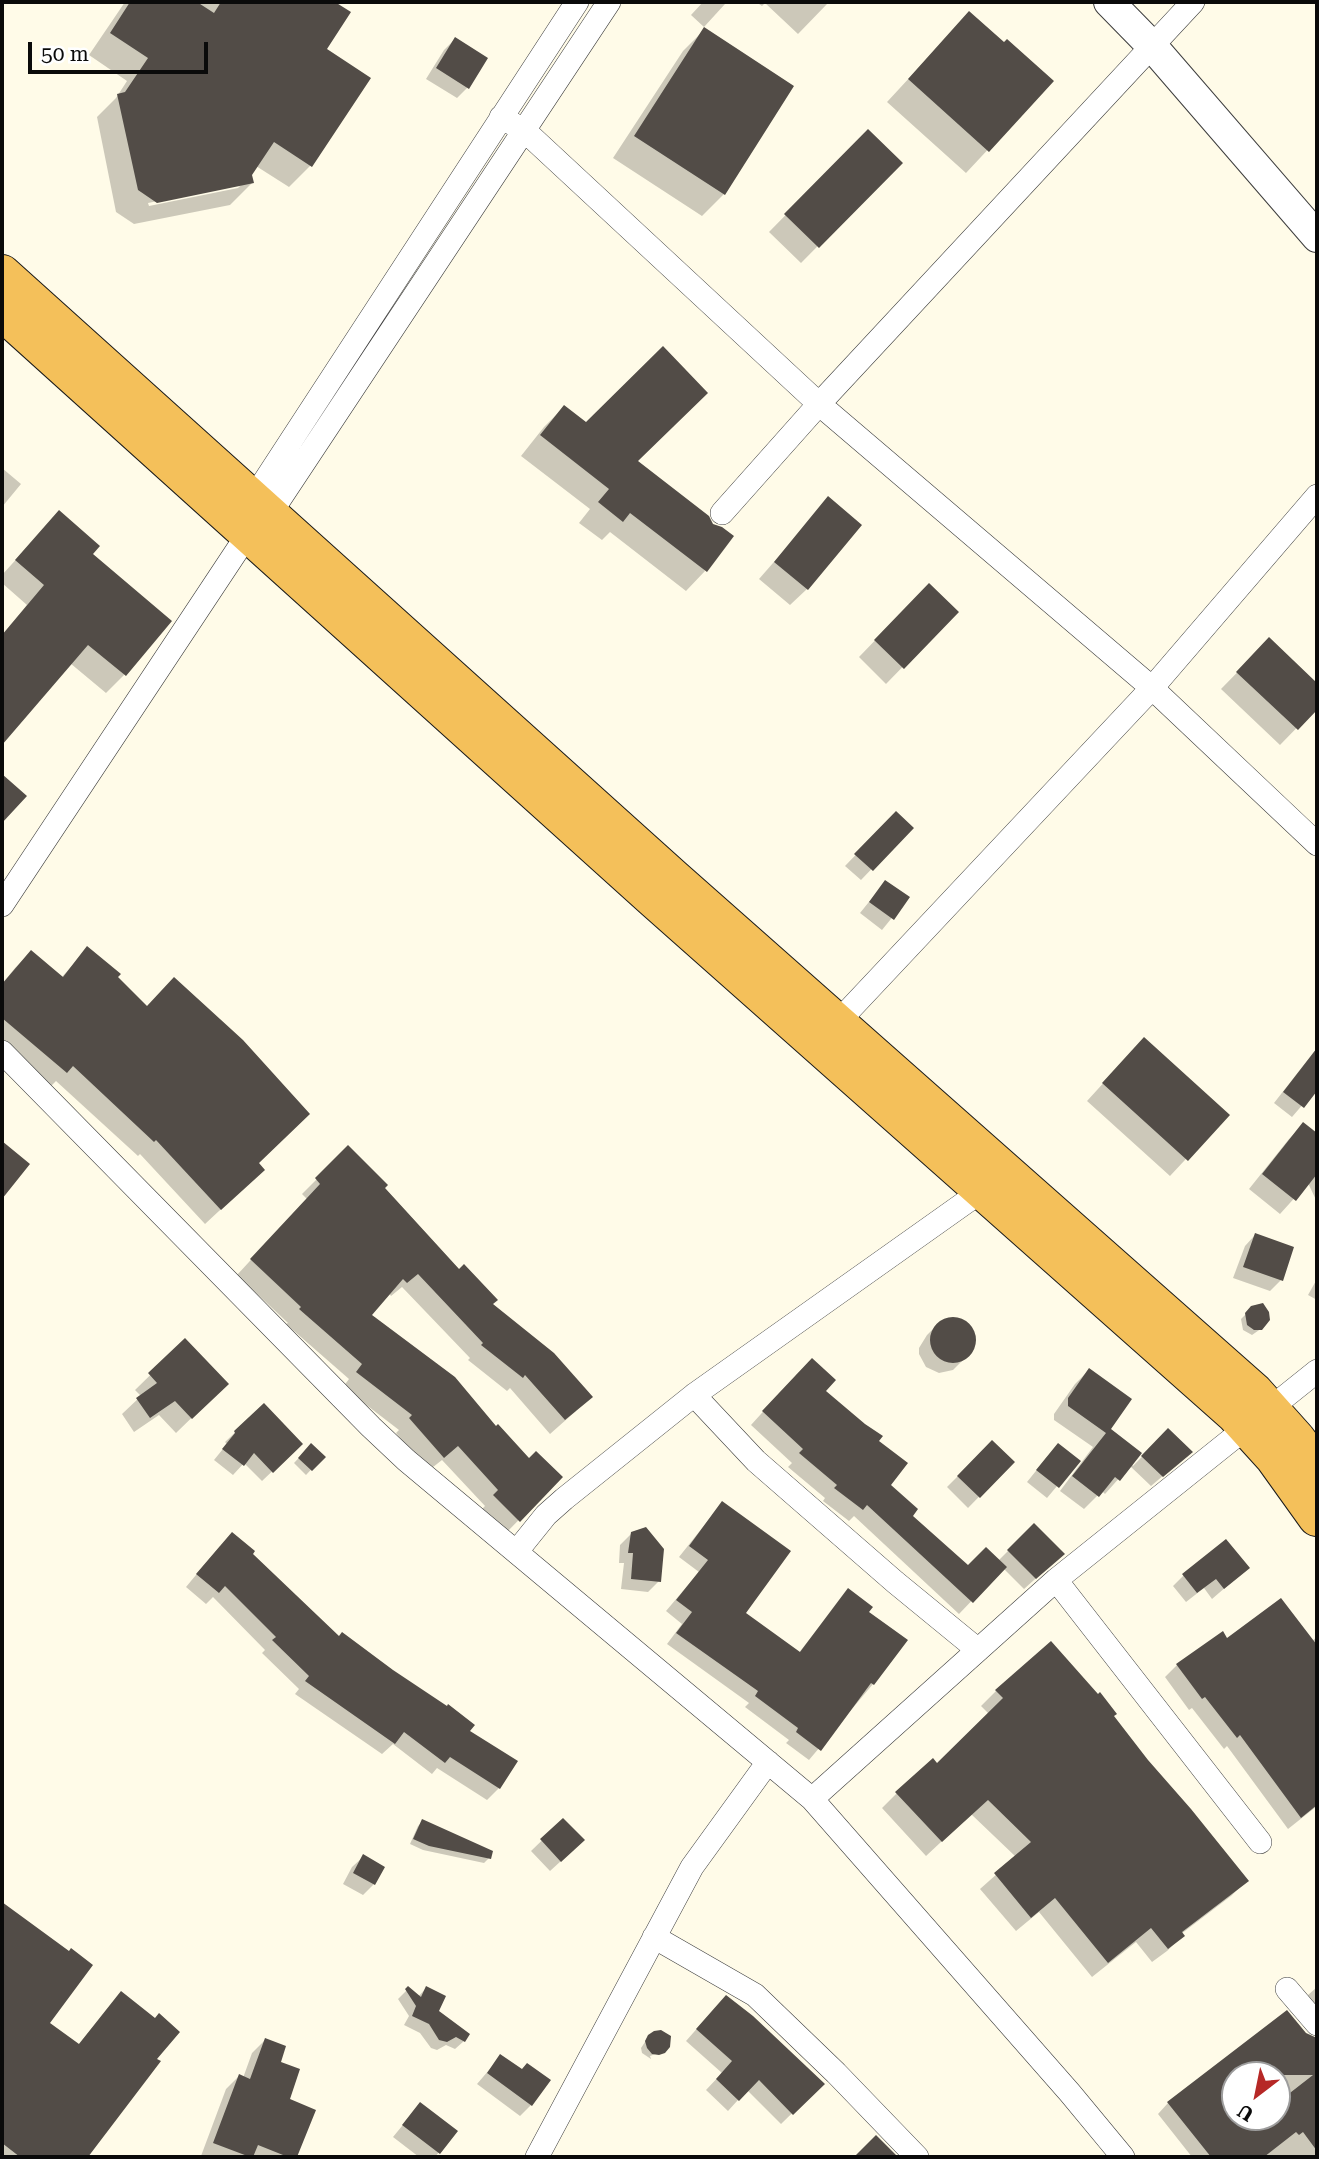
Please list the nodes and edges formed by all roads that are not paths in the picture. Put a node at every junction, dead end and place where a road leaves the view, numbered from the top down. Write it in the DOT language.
graph roads {
  1 [pos="577,2"];
  2 [pos="609,2"];
  3 [pos="1109,2"];
  4 [pos="1193,2"];
  5 [pos="1152,46"];
  6 [pos="502,117"];
  7 [pos="525,131"];
  8 [pos="1317,237"];
  9 [pos="2,274"];
  10 [pos="2,312"];
  11 [pos="819,404"];
  12 [pos="1317,496"];
  13 [pos="722,513"];
  14 [pos="251,523"];
  15 [pos="1152,688"];
  16 [pos="1317,844"];
  17 [pos="2,905"];
  18 [pos="837,1023"];
  19 [pos="2,1052"];
  20 [pos="983,1190"];
  21 [pos="1317,1371"];
  22 [pos="694,1395"];
  23 [pos="1258,1417"];
  24 [pos="1317,1467"];
  25 [pos="1317,1517"];
  26 [pos="517,1551"];
  27 [pos="1056,1580"];
  28 [pos="978,1650"];
  29 [pos="768,1762"];
  30 [pos="812,1799"];
  31 [pos="1260,1842"];
  32 [pos="654,1937"];
  33 [pos="1287,1989"];
  34 [pos="1317,2024"];
  35 [pos="537,2157"];
  36 [pos="917,2157"];
  37 [pos="1123,2157"];
  1 -- 6 [label="street"];
  2 -- 7 [label="street"];
  3 -- 5 [label="street"];
  4 -- 5 [label="street"];
  5 -- 8 [label="street"];
  5 -- 11 [label="street"];
  6 -- 7 [label="street"];
  6 -- 14 [label="street"];
  7 -- 11 [label="street"];
  7 -- 14 [label="street"];
  9 -- 14 [label="highway"];
  10 -- 14 [label="highway"];
  11 -- 13 [label="street"];
  11 -- 15 [label="street"];
  12 -- 15 [label="street"];
  14 -- 17 [label="street"];
  14 -- 18 [label="highway"];
  14 -- 20 [label="highway"];
  15 -- 16 [label="street"];
  15 -- 18 [label="street"];
  18 -- 23 [label="highway"];
  19 -- 26 [label="street"];
  20 -- 22 [label="street"];
  20 -- 23 [label="highway"];
  21 -- 23 [label="street"];
  22 -- 26 [label="street"];
  22 -- 28 [label="street"];
  23 -- 24 [label="highway"];
  23 -- 25 [label="highway"];
  23 -- 27 [label="street"];
  26 -- 29 [label="street"];
  27 -- 28 [label="street"];
  27 -- 31 [label="street"];
  28 -- 30 [label="street"];
  29 -- 30 [label="street"];
  29 -- 32 [label="street"];
  30 -- 37 [label="street"];
  32 -- 35 [label="street"];
  32 -- 36 [label="street"];
  33 -- 34 [label="street"];
}
